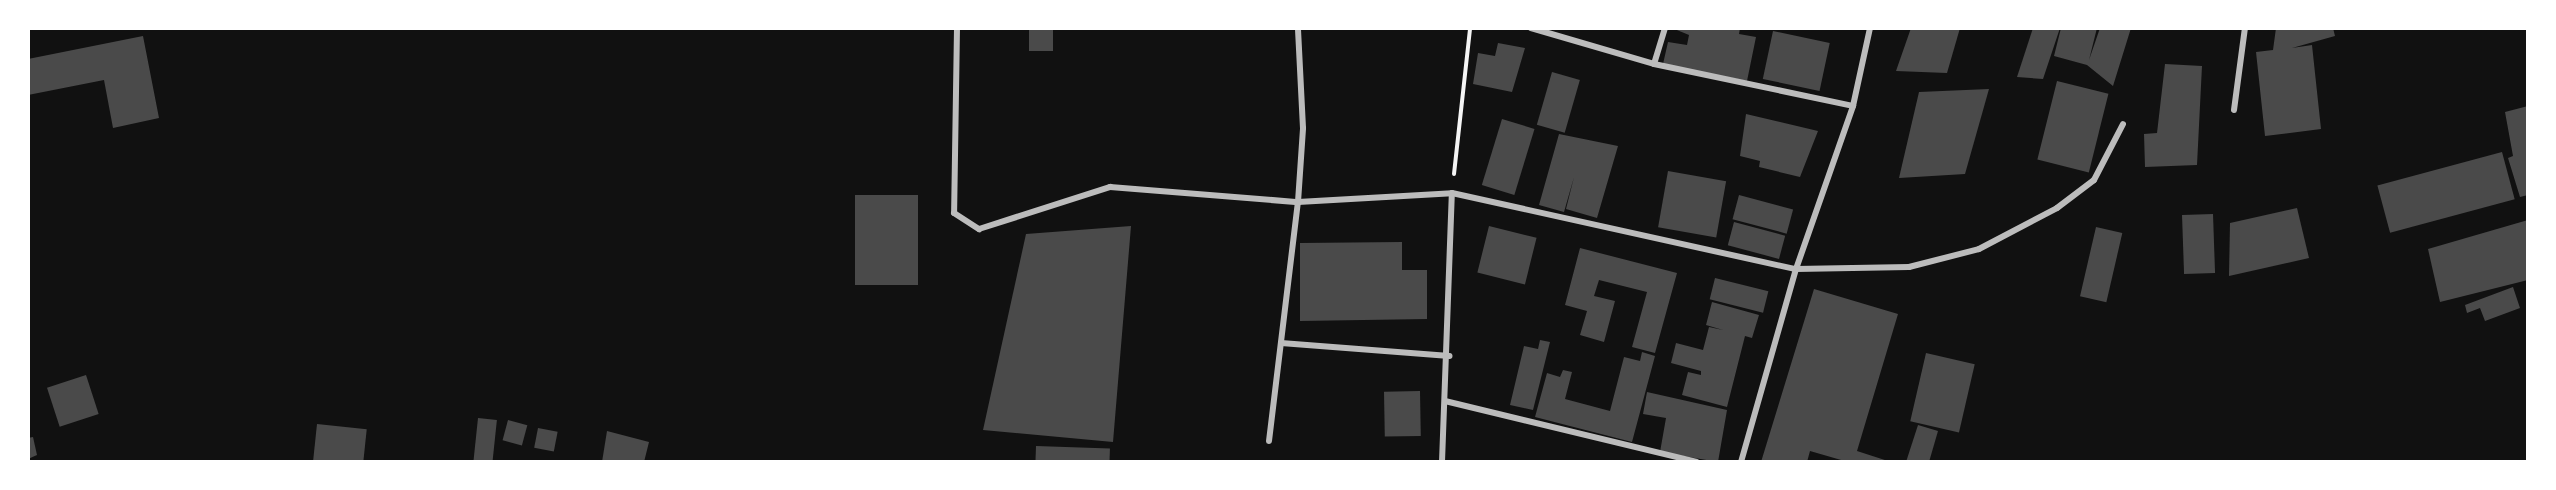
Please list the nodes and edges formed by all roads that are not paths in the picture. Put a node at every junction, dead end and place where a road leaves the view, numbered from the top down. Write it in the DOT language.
graph roads {
  1 [pos="957,28"];
  2 [pos="1298,28"];
  3 [pos="1531,28"];
  4 [pos="1665,28"];
  5 [pos="1870,28"];
  6 [pos="2245,28"];
  7 [pos="1654,64"];
  8 [pos="1853,105"];
  9 [pos="2234,110"];
  10 [pos="2123,124"];
  11 [pos="1452,193"];
  12 [pos="1298,202"];
  13 [pos="1796,269"];
  14 [pos="1281,343"];
  15 [pos="1449,356"];
  16 [pos="1445,401"];
  17 [pos="1269,441"];
  18 [pos="1442,462"];
  19 [pos="1696,462"];
  20 [pos="1741,462"];
  1 -- 12 [label="street"];
  2 -- 12 [label="street"];
  3 -- 7 [label="street"];
  4 -- 7 [label="street"];
  5 -- 8 [label="street"];
  6 -- 9 [label="street"];
  7 -- 8 [label="street"];
  8 -- 13 [label="street"];
  10 -- 13 [label="street"];
  11 -- 12 [label="street"];
  11 -- 13 [label="street"];
  11 -- 15 [label="street"];
  12 -- 14 [label="street"];
  13 -- 20 [label="street"];
  14 -- 15 [label="street"];
  14 -- 17 [label="street"];
  15 -- 16 [label="street"];
  16 -- 18 [label="street"];
  16 -- 19 [label="street"];
}
